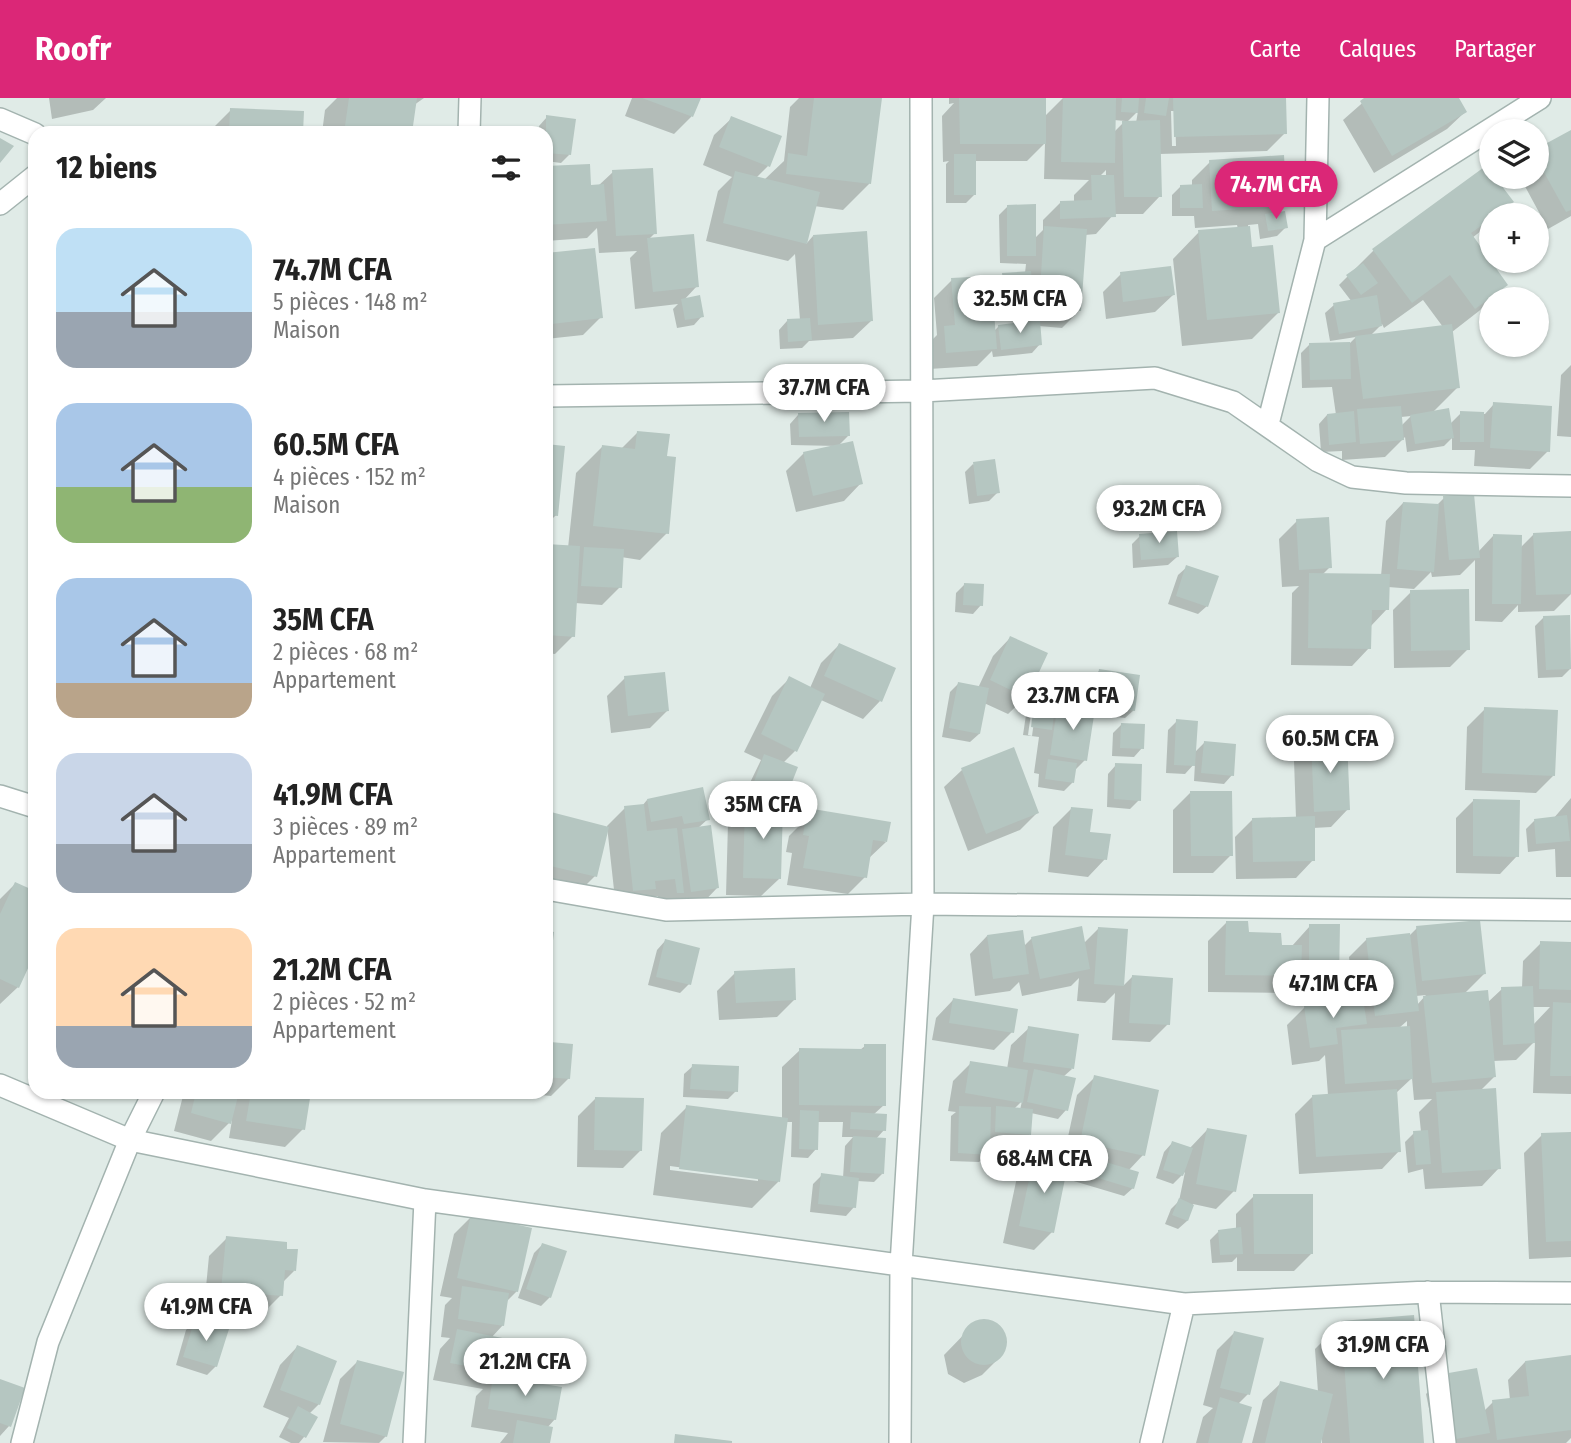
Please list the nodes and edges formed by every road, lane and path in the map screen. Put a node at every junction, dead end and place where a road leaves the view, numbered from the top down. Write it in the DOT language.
graph roads {
  1 [pos="470,98"];
  2 [pos="921,98"];
  3 [pos="1318,98"];
  4 [pos="1540,98"];
  5 [pos="0,119"];
  6 [pos="469,126"];
  7 [pos="28,131"];
  8 [pos="28,182"];
  9 [pos="0,204"];
  10 [pos="1315,240"];
  11 [pos="922,391"];
  12 [pos="553,396"];
  13 [pos="1268,424"];
  14 [pos="1571,486"];
  15 [pos="0,796"];
  16 [pos="28,805"];
  17 [pos="553,890"];
  18 [pos="923,904"];
  19 [pos="1571,910"];
  20 [pos="0,1085"];
  21 [pos="28,1097"];
  22 [pos="33,1099"];
  23 [pos="150,1099"];
  24 [pos="130,1140"];
  25 [pos="425,1200"];
  26 [pos="901,1265"];
  27 [pos="1428,1292"];
  28 [pos="1571,1293"];
  29 [pos="1184,1304"];
  30 [pos="22,1443"];
  31 [pos="414,1443"];
  32 [pos="900,1443"];
  33 [pos="1151,1443"];
  34 [pos="1445,1443"];
  1 -- 6 [label="street"];
  2 -- 11 [label="street"];
  3 -- 10 [label="street"];
  4 -- 10 [label="street"];
  5 -- 7 [label="street"];
  8 -- 9 [label="street"];
  10 -- 13 [label="street"];
  11 -- 12 [label="street"];
  11 -- 13 [label="street"];
  11 -- 18 [label="street"];
  13 -- 14 [label="street"];
  15 -- 16 [label="street"];
  17 -- 18 [label="street"];
  18 -- 19 [label="street"];
  18 -- 26 [label="street"];
  20 -- 21 [label="street"];
  22 -- 24 [label="street"];
  23 -- 24 [label="street"];
  24 -- 25 [label="street"];
  24 -- 30 [label="street"];
  25 -- 26 [label="street"];
  25 -- 31 [label="street"];
  26 -- 29 [label="street"];
  26 -- 32 [label="street"];
  27 -- 28 [label="street"];
  27 -- 29 [label="street"];
  27 -- 34 [label="street"];
  29 -- 33 [label="street"];
}
